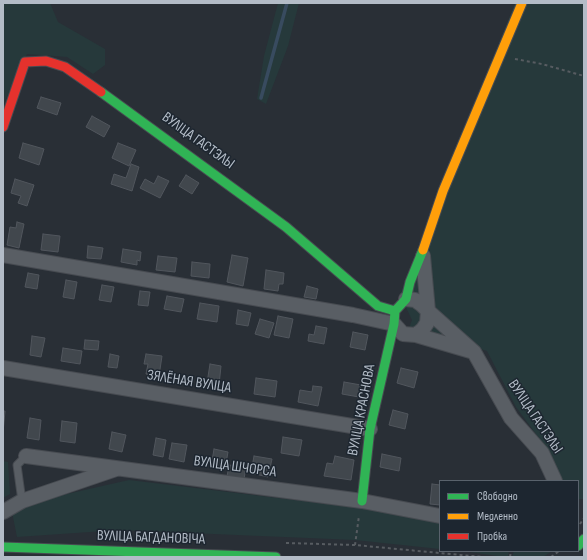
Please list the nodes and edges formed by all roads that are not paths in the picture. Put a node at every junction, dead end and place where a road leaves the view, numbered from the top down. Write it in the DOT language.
graph roads {
  1 [pos="522,3"];
  2 [pos="3,127"];
  3 [pos="422,254"];
  4 [pos="3,255"];
  5 [pos="406,299"];
  6 [pos="428,311"];
  7 [pos="394,317"];
  8 [pos="416,335"];
  9 [pos="474,352"];
  10 [pos="3,368"];
  11 [pos="370,429"];
  12 [pos="26,456"];
  13 [pos="119,468"];
  14 [pos="556,480"];
  15 [pos="22,501"];
  16 [pos="361,508"];
  17 [pos="3,512"];
  18 [pos="439,516"];
  19 [pos="3,547"];
  20 [pos="276,557"];
  1 -- 3 [label="street"];
  2 -- 7 [label="street, ВУЛІЦА ГАСТЭЛЫ"];
  3 -- 5 [label="street"];
  3 -- 6 [label="street"];
  4 -- 7 [label="street, ВУЛІЦА ГАСТЭЛЫ"];
  5 -- 6 [label="street, ВУЛІЦА ГАСТЭЛЫ"];
  5 -- 7 [label="street"];
  6 -- 8 [label="street"];
  6 -- 9 [label="street, ВУЛІЦА ГАСТЭЛЫ"];
  7 -- 8 [label="street, ВУЛІЦА ГАСТЭЛЫ"];
  7 -- 11 [label="street, ВУЛІЦА КРАСНОВА"];
  8 -- 9 [label="street, ВУЛІЦА ГАСТЭЛЫ"];
  9 -- 14 [label="street, ВУЛІЦА ГАСТЭЛЫ"];
  10 -- 11 [label="street, ЗЯЛЁНАЯ ВУЛІЦА"];
  11 -- 16 [label="street, ВУЛІЦА КРАСНОВА"];
  12 -- 13 [label="street, ВУЛІЦА ШЧОРСА"];
  12 -- 15 [label="lane"];
  13 -- 15 [label="street"];
  13 -- 16 [label="street, ВУЛІЦА ШЧОРСА"];
  15 -- 17 [label="street"];
  16 -- 18 [label="street, ВУЛІЦА ШЧОРСА"];
  19 -- 20 [label="street, ВУЛІЦА БАГДАНОВІЧА"];
}
